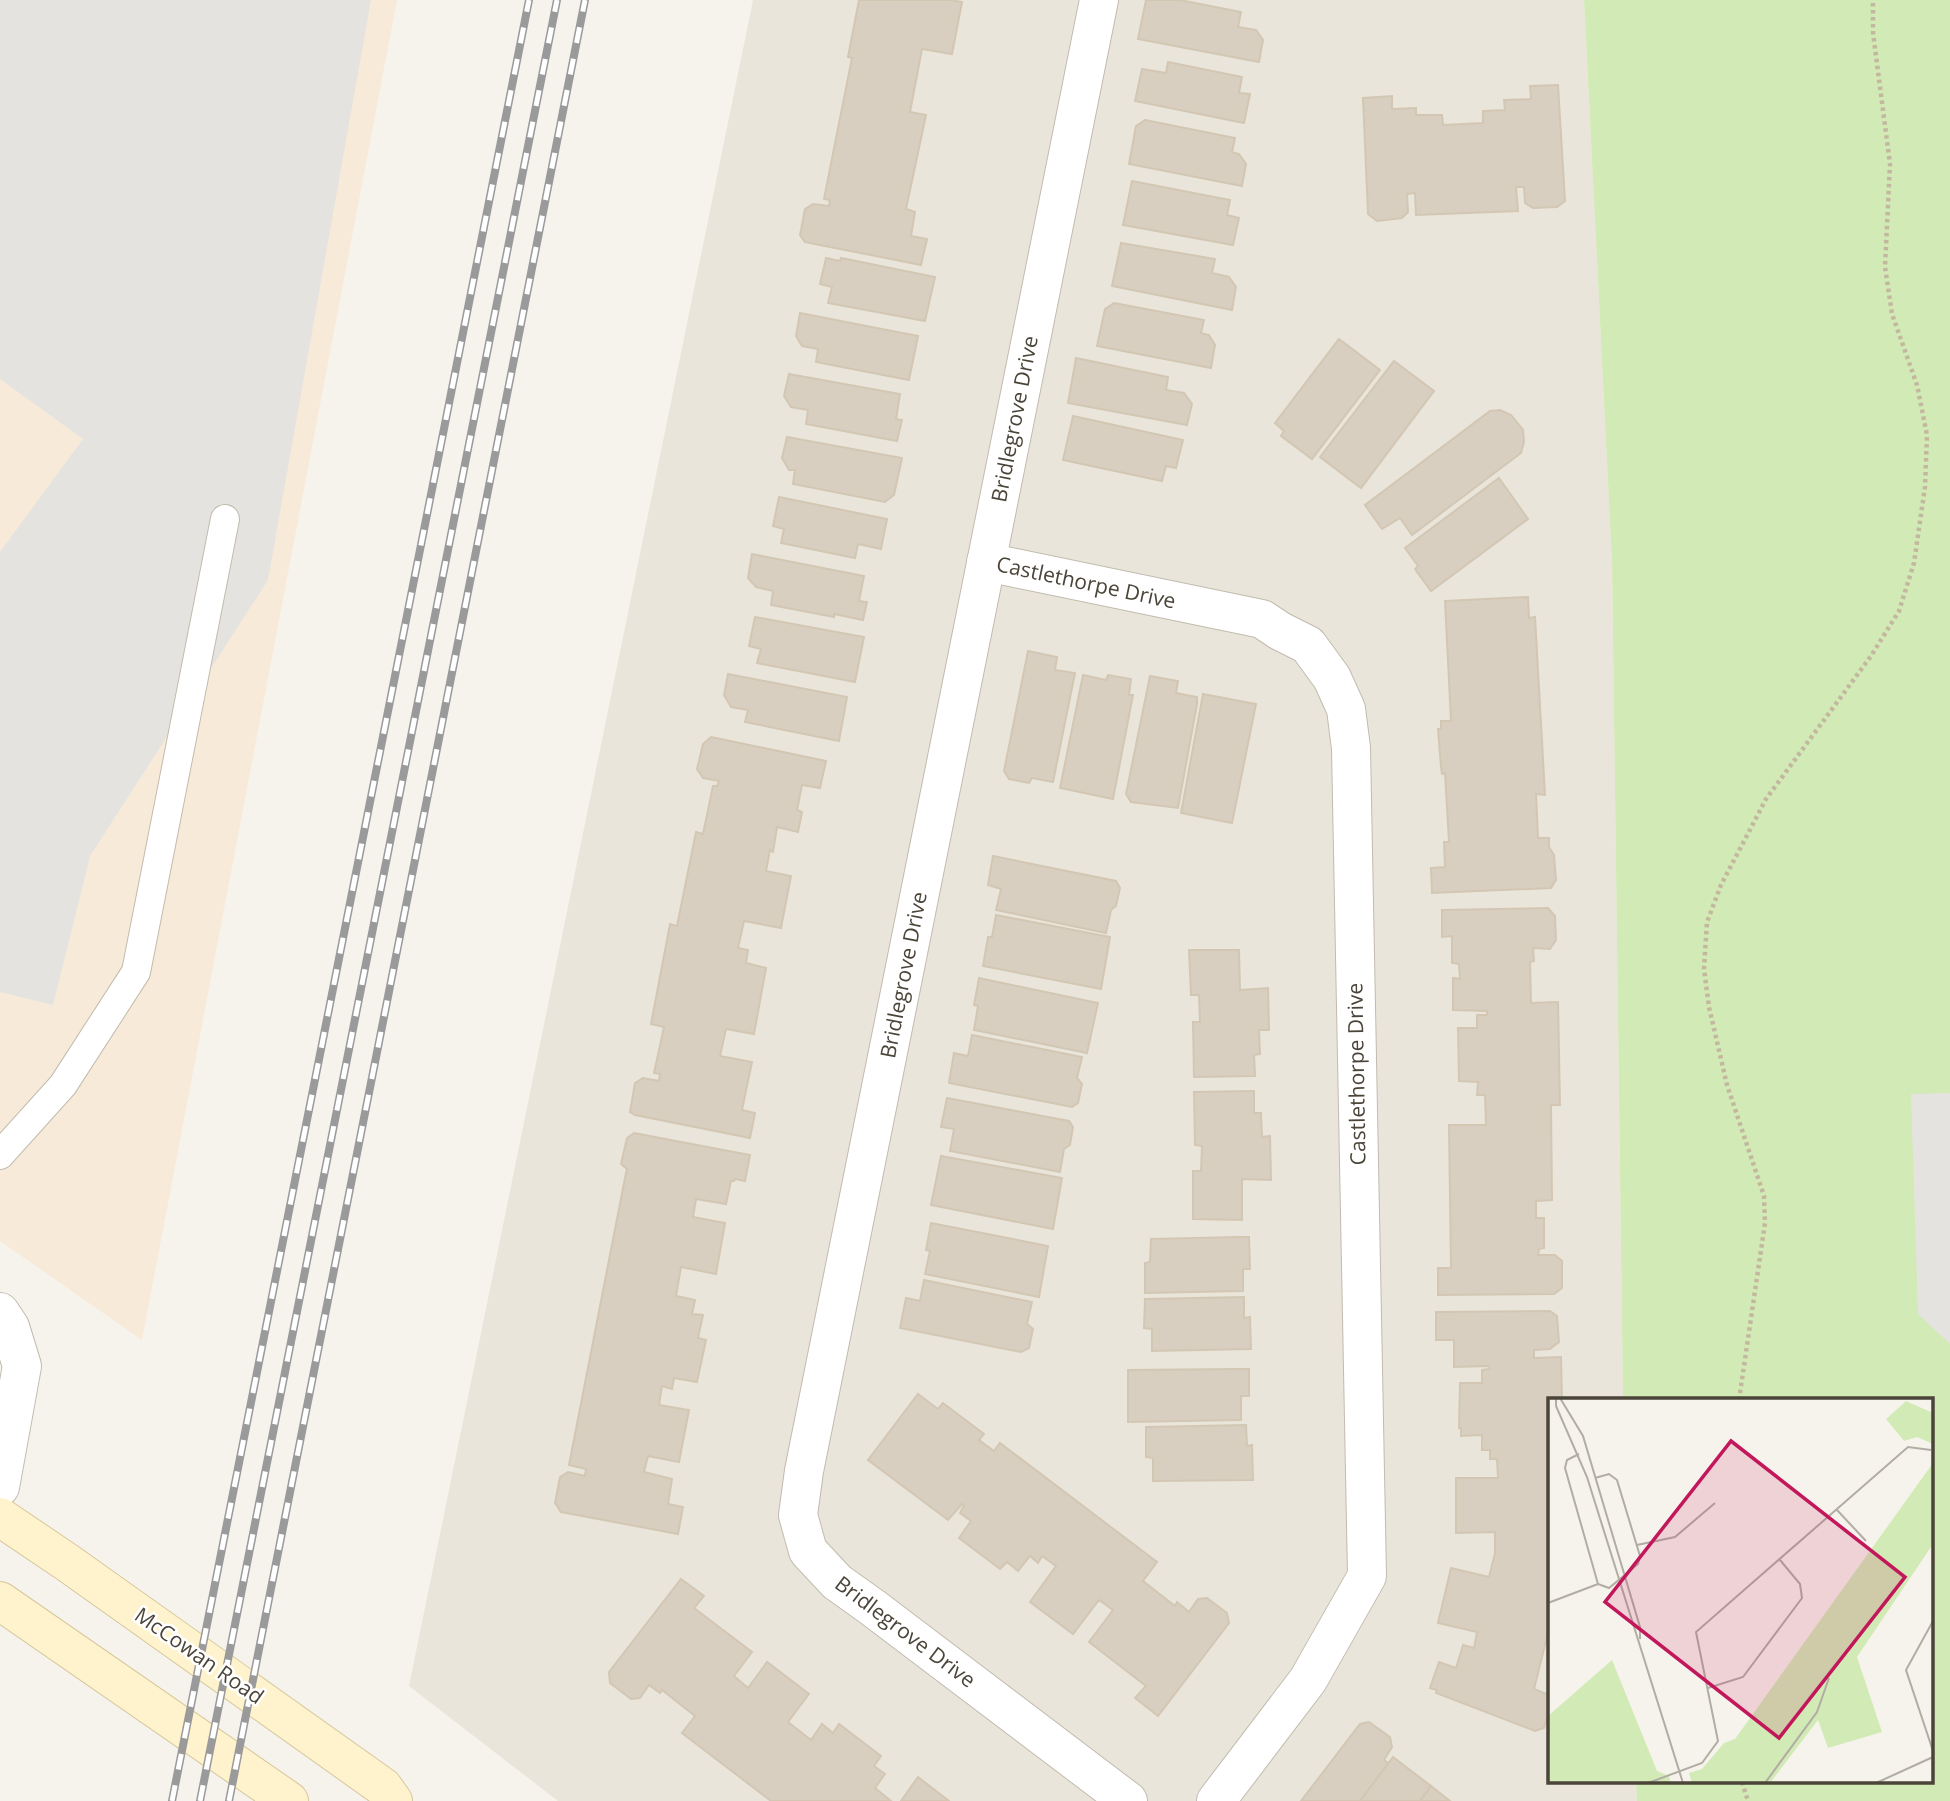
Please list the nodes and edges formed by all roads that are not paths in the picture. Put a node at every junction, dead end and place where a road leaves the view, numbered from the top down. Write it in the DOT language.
graph roads {
  1 [pos="1099,0"];
  2 [pos="225,519"];
  3 [pos="986,562"];
  4 [pos="0,1155"];
  5 [pos="0,1312"];
  6 [pos="0,1487"];
  7 [pos="0,1517"];
  8 [pos="0,1601"];
  9 [pos="289,1801"];
  10 [pos="393,1801"];
  11 [pos="1128,1801"];
  12 [pos="1216,1801"];
  1 -- 3 [label="street, Bridlegrove Drive"];
  2 -- 4 [label="lane"];
  3 -- 11 [label="street, Bridlegrove Drive"];
  3 -- 12 [label="street, Castlethorpe Drive"];
  5 -- 6 [label="street"];
  7 -- 10 [label="street, McCowan Road"];
  8 -- 9 [label="street"];
}
